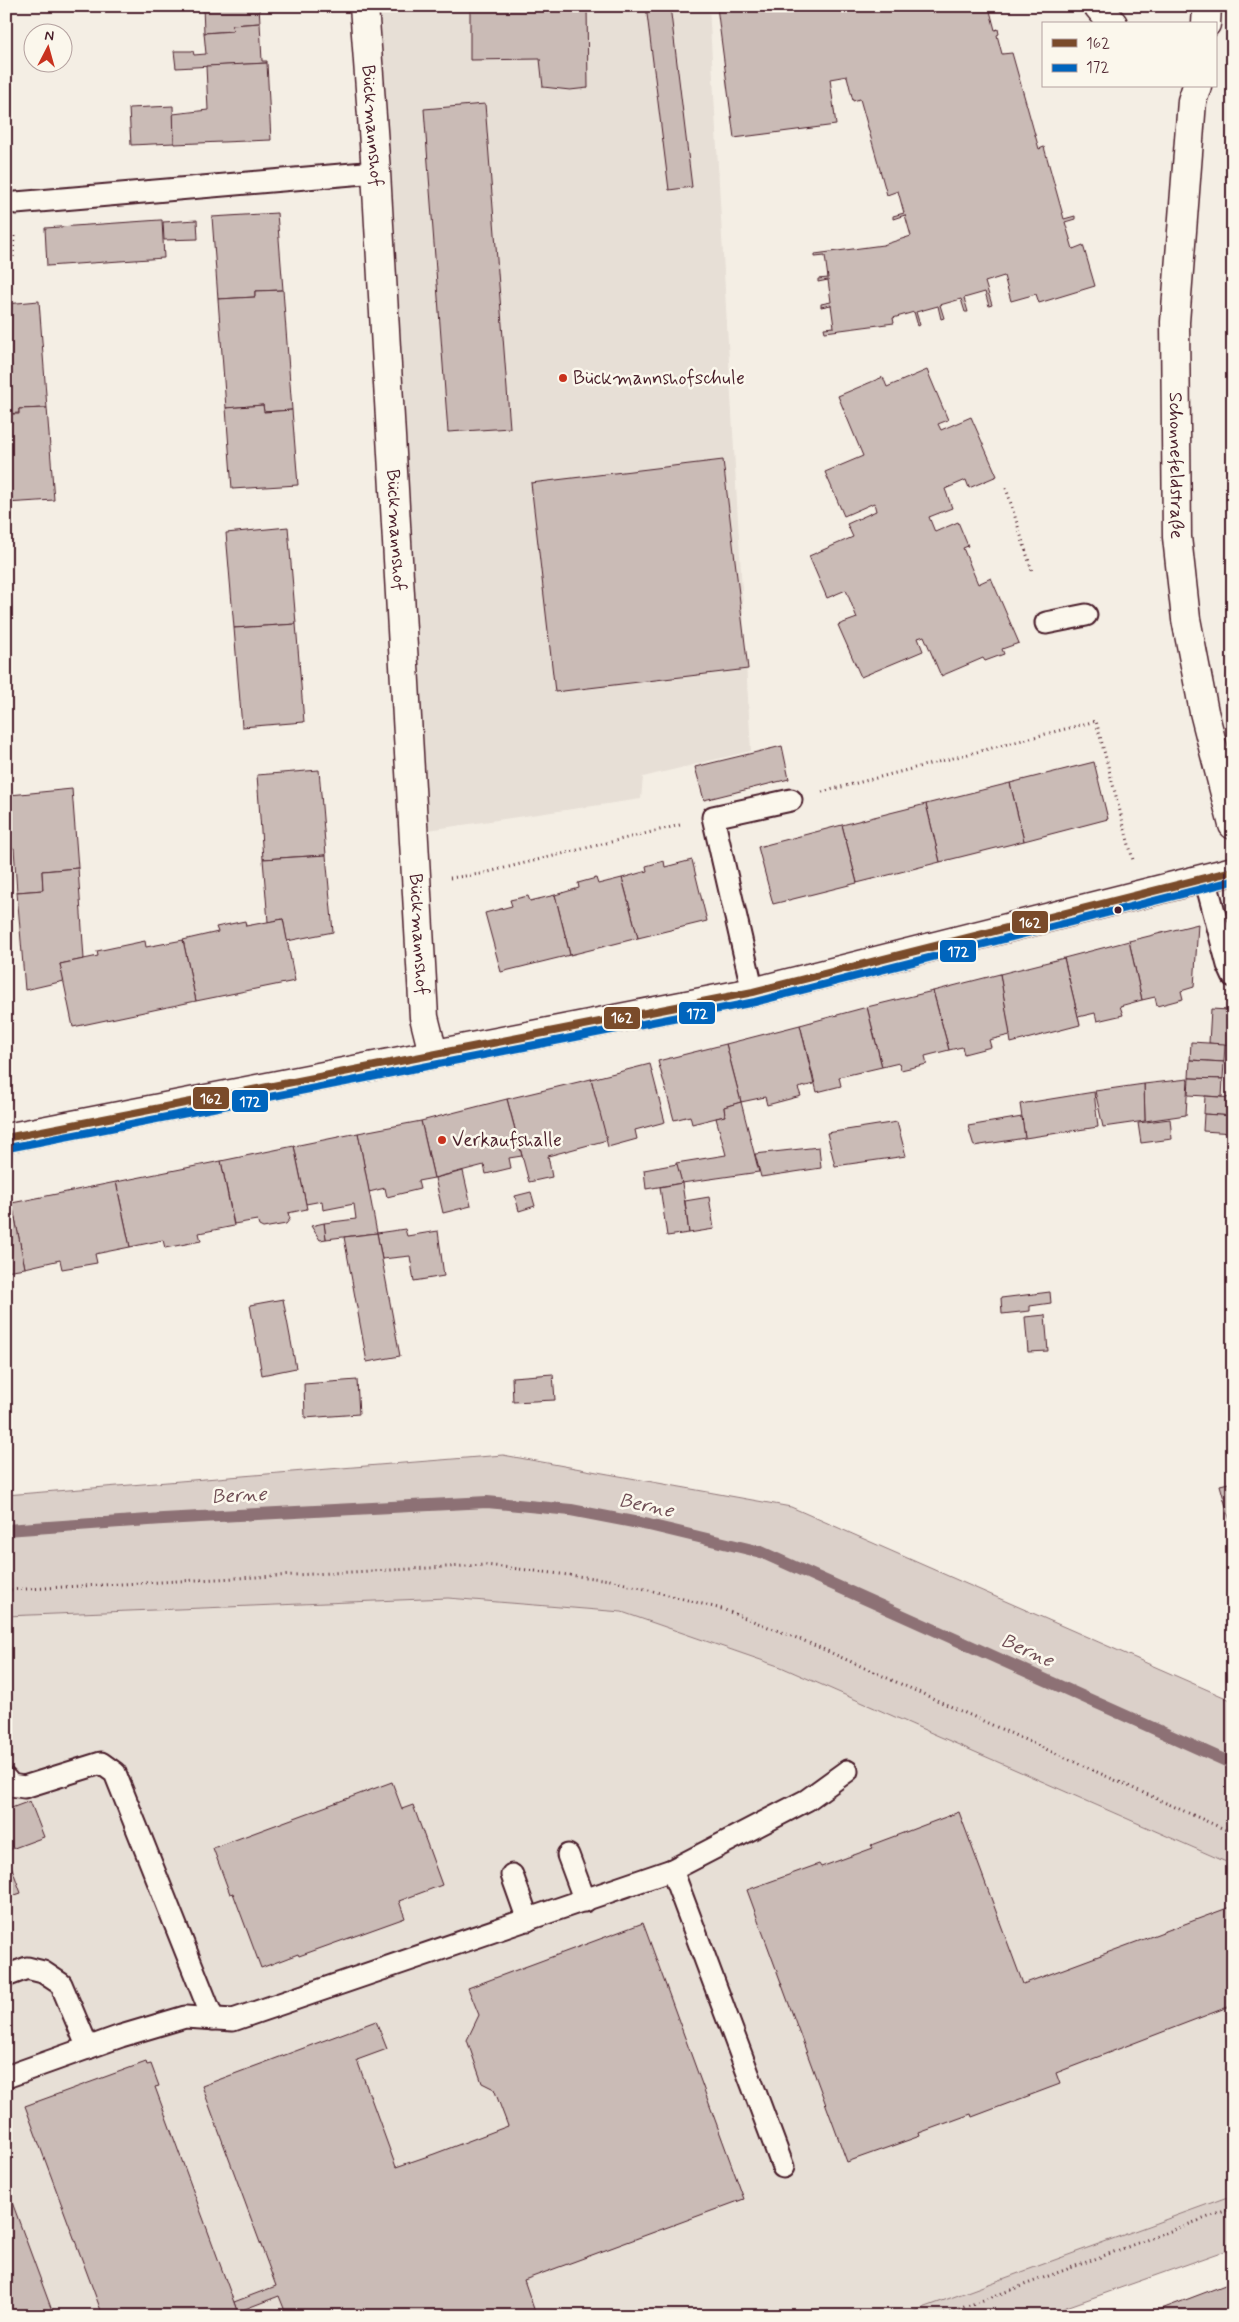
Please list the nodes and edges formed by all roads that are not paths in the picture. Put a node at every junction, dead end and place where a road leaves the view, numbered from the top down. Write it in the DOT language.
graph roads {
  1 [pos="364,6"];
  2 [pos="1098,6"];
  3 [pos="1207,6"];
  4 [pos="1111,22"];
  5 [pos="1206,22"];
  6 [pos="1188,91"];
  7 [pos="376,172"];
  8 [pos="16,203"];
  9 [pos="1086,615"];
  10 [pos="1046,623"];
  11 [pos="791,800"];
  12 [pos="1233,825"];
  13 [pos="1233,871"];
  14 [pos="1205,878"];
  15 [pos="1233,976"];
  16 [pos="753,992"];
  17 [pos="433,1053"];
  18 [pos="6,1138"];
  19 [pos="846,1771"];
  20 [pos="6,1779"];
  21 [pos="568,1855"];
  22 [pos="672,1870"];
  23 [pos="512,1876"];
  24 [pos="585,1901"];
  25 [pos="528,1920"];
  26 [pos="6,1976"];
  27 [pos="213,2019"];
  28 [pos="88,2048"];
  29 [pos="6,2077"];
  30 [pos="783,2167"];
  1 -- 7 [label="street, Bückmannshof"];
  2 -- 4 [label="street"];
  3 -- 5 [label="street"];
  6 -- 12 [label="street, Schonnefeldstraße"];
  7 -- 8 [label="lane"];
  7 -- 17 [label="street, Bückmannshof"];
  9 -- 10 [label="lane"];
  11 -- 16 [label="lane"];
  13 -- 14 [label="street"];
  14 -- 15 [label="lane"];
  14 -- 16 [label="street"];
  16 -- 17 [label="street"];
  17 -- 18 [label="street"];
  19 -- 22 [label="lane"];
  20 -- 27 [label="lane"];
  21 -- 24 [label="lane"];
  22 -- 24 [label="lane"];
  22 -- 30 [label="lane"];
  23 -- 25 [label="lane"];
  24 -- 25 [label="lane"];
  25 -- 27 [label="lane"];
  26 -- 28 [label="lane"];
  27 -- 28 [label="lane"];
  28 -- 29 [label="lane"];
}
